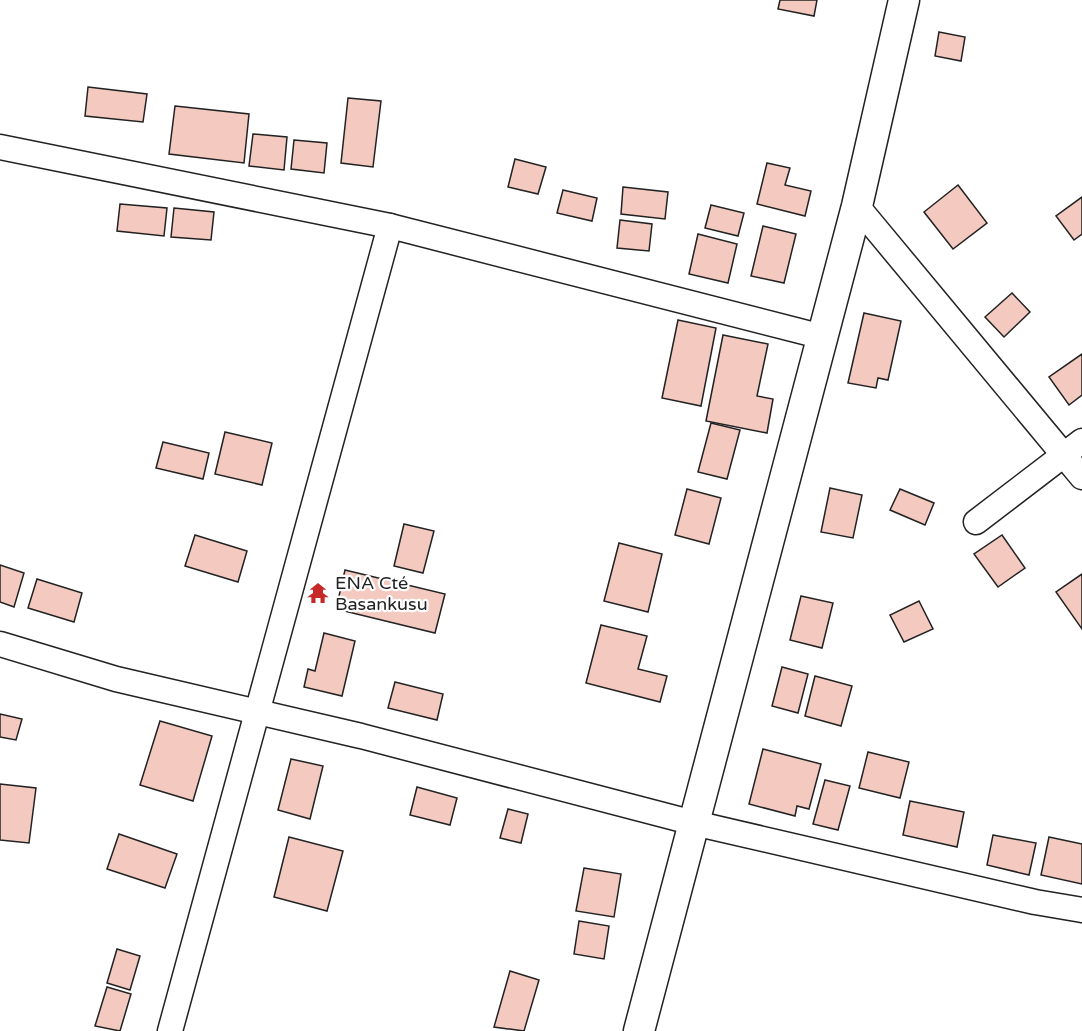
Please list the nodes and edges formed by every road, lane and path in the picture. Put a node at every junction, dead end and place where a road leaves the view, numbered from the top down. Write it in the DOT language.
graph roads {
  1 [pos="904,0"];
  2 [pos="0,147"];
  3 [pos="857,206"];
  4 [pos="390,226"];
  5 [pos="823,337"];
  6 [pos="1072,448"];
  7 [pos="1082,477"];
  8 [pos="976,522"];
  9 [pos="0,644"];
  10 [pos="256,711"];
  11 [pos="694,823"];
  12 [pos="1082,910"];
  13 [pos="170,1031"];
  14 [pos="639,1031"];
  1 -- 3 [label="street"];
  2 -- 4 [label="street"];
  3 -- 5 [label="street"];
  3 -- 6 [label="street"];
  4 -- 5 [label="street"];
  4 -- 10 [label="street"];
  5 -- 11 [label="street"];
  6 -- 7 [label="street"];
  6 -- 8 [label="street"];
  9 -- 10 [label="street"];
  10 -- 11 [label="street"];
  10 -- 13 [label="street"];
  11 -- 12 [label="street"];
  11 -- 14 [label="street"];
}
